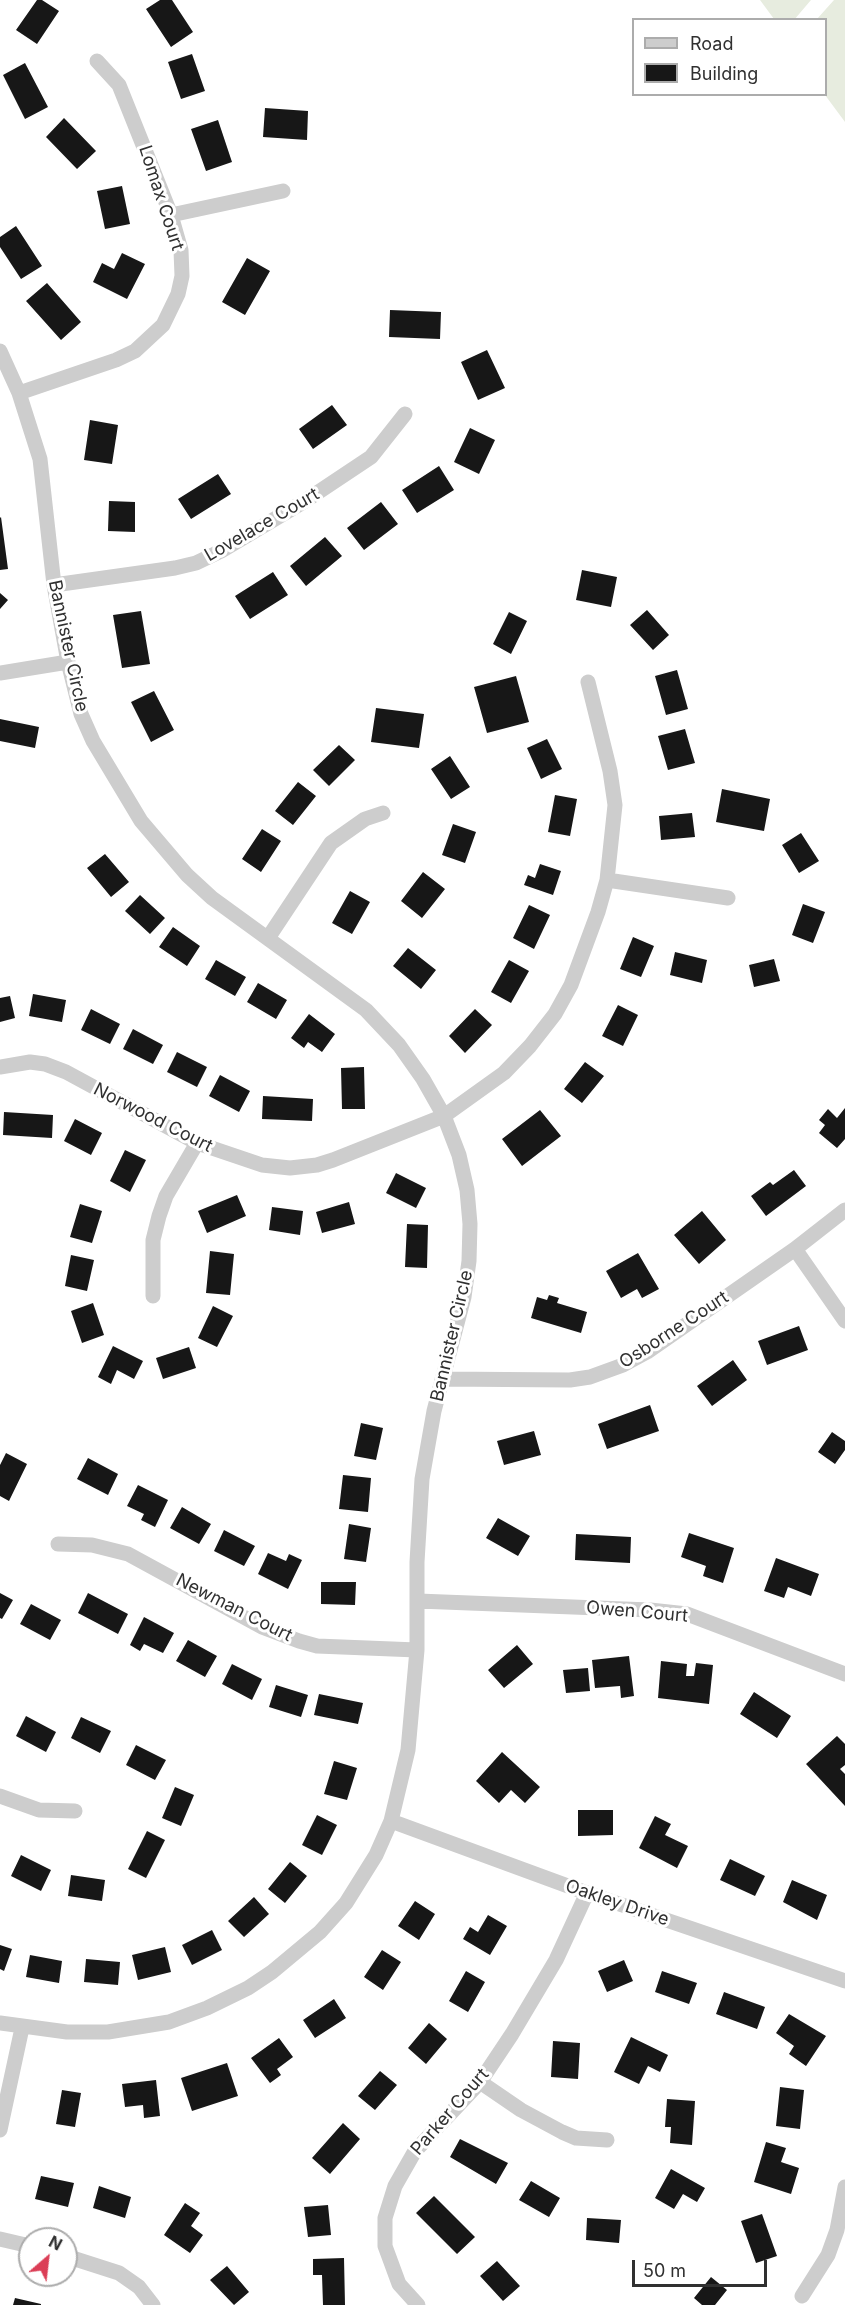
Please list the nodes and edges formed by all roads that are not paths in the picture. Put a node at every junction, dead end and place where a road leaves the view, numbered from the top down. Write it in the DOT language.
graph roads {
  1 [pos="97,61"];
  2 [pos="283,191"];
  3 [pos="171,214"];
  4 [pos="0,351"];
  5 [pos="19,393"];
  6 [pos="405,414"];
  7 [pos="54,585"];
  8 [pos="68,662"];
  9 [pos="0,673"];
  10 [pos="588,682"];
  11 [pos="383,813"];
  12 [pos="607,880"];
  13 [pos="728,898"];
  14 [pos="268,938"];
  15 [pos="0,1067"];
  16 [pos="444,1116"];
  17 [pos="197,1143"];
  18 [pos="845,1210"];
  19 [pos="795,1249"];
  20 [pos="153,1296"];
  21 [pos="845,1321"];
  22 [pos="442,1379"];
  23 [pos="58,1544"];
  24 [pos="418,1602"];
  25 [pos="417,1650"];
  26 [pos="845,1674"];
  27 [pos="0,1796"];
  28 [pos="75,1811"];
  29 [pos="391,1821"];
  30 [pos="587,1893"];
  31 [pos="845,1981"];
  32 [pos="0,2023"];
  33 [pos="22,2028"];
  34 [pos="480,2082"];
  35 [pos="0,2130"];
  36 [pos="607,2140"];
  37 [pos="845,2187"];
  38 [pos="0,2239"];
  39 [pos="18,2243"];
  40 [pos="78,2260"];
  41 [pos="802,2296"];
  42 [pos="153,2305"];
  43 [pos="418,2305"];
  1 -- 3 [label="street, Lomax Court"];
  2 -- 3 [label="street"];
  3 -- 5 [label="street, Lomax Court"];
  4 -- 5 [label="street, Bannister Circle"];
  5 -- 7 [label="street, Bannister Circle"];
  6 -- 7 [label="street, Lovelace Court"];
  7 -- 8 [label="street, Bannister Circle"];
  8 -- 9 [label="street"];
  8 -- 14 [label="street, Bannister Circle"];
  10 -- 12 [label="street, Norwood Court"];
  11 -- 14 [label="street"];
  12 -- 13 [label="street"];
  12 -- 16 [label="street, Norwood Court"];
  14 -- 16 [label="street, Bannister Circle"];
  15 -- 17 [label="street, Norwood Court"];
  16 -- 17 [label="street, Norwood Court"];
  16 -- 22 [label="street, Bannister Circle"];
  17 -- 20 [label="street"];
  18 -- 19 [label="street, Osborne Court"];
  19 -- 21 [label="street"];
  19 -- 22 [label="street, Osborne Court"];
  22 -- 24 [label="street, Bannister Circle"];
  23 -- 25 [label="street, Newman Court"];
  24 -- 25 [label="street, Bannister Circle"];
  24 -- 26 [label="street, Owen Court"];
  25 -- 29 [label="street, Bannister Circle"];
  27 -- 28 [label="street"];
  29 -- 30 [label="street, Oakley Drive"];
  29 -- 33 [label="street, Bannister Circle"];
  30 -- 31 [label="street, Oakley Drive"];
  30 -- 34 [label="street, Parker Court"];
  32 -- 33 [label="street, Bannister Circle"];
  33 -- 35 [label="street"];
  34 -- 36 [label="street"];
  34 -- 43 [label="street, Parker Court"];
  37 -- 41 [label="street"];
  38 -- 39 [label="street"];
  40 -- 42 [label="street"];
}
